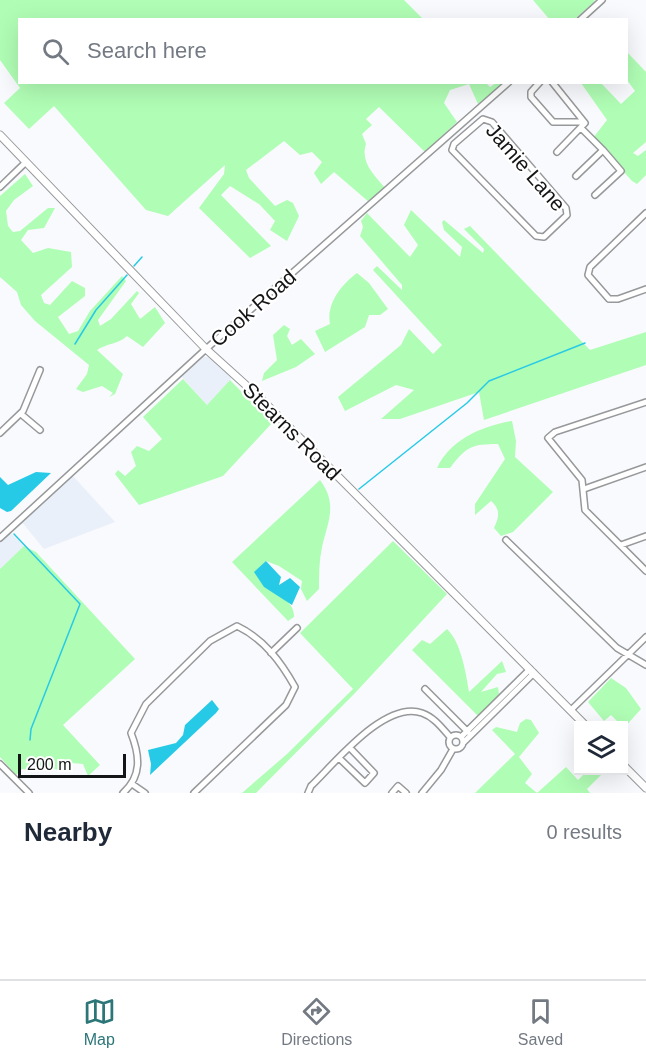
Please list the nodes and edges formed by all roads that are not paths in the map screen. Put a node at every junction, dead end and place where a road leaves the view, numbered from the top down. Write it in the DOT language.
graph roads {
  1 [pos="602,0"];
  2 [pos="582,18"];
  3 [pos="507,84"];
  4 [pos="538,84"];
  5 [pos="553,84"];
  6 [pos="466,120"];
  7 [pos="584,122"];
  8 [pos="473,127"];
  9 [pos="582,129"];
  10 [pos="0,135"];
  11 [pos="603,150"];
  12 [pos="557,152"];
  13 [pos="26,162"];
  14 [pos="576,176"];
  15 [pos="0,187"];
  16 [pos="595,195"];
  17 [pos="646,213"];
  18 [pos="646,289"];
  19 [pos="206,349"];
  20 [pos="40,370"];
  21 [pos="646,402"];
  22 [pos="21,414"];
  23 [pos="40,430"];
  24 [pos="0,433"];
  25 [pos="646,467"];
  26 [pos="584,489"];
  27 [pos="0,529"];
  28 [pos="0,536"];
  29 [pos="646,536"];
  30 [pos="506,540"];
  31 [pos="621,545"];
  32 [pos="646,570"];
  33 [pos="297,628"];
  34 [pos="646,637"];
  35 [pos="272,653"];
  36 [pos="627,655"];
  37 [pos="646,665"];
  38 [pos="532,671"];
  39 [pos="425,689"];
  40 [pos="572,710"];
  41 [pos="582,721"];
  42 [pos="469,733"];
  43 [pos="450,736"];
  44 [pos="462,740"];
  45 [pos="350,748"];
  46 [pos="453,749"];
  47 [pos="339,758"];
  48 [pos="0,764"];
  49 [pos="628,770"];
  50 [pos="132,784"];
  51 [pos="646,788"];
  52 [pos="29,793"];
  53 [pos="123,793"];
  54 [pos="146,793"];
  55 [pos="194,793"];
  56 [pos="308,793"];
  57 [pos="392,793"];
  58 [pos="406,793"];
  59 [pos="422,793"];
  1 -- 2 [label="street"];
  3 -- 6 [label="street, Cook Road"];
  4 -- 7 [label="street"];
  5 -- 7 [label="street"];
  6 -- 8 [label="street, Jamie Lane"];
  6 -- 19 [label="street, Cook Road"];
  7 -- 9 [label="street"];
  8 -- 8 [label="street, Jamie Lane"];
  9 -- 11 [label="street"];
  9 -- 12 [label="street"];
  10 -- 13 [label="main road, Stearns Road"];
  11 -- 14 [label="street"];
  11 -- 16 [label="street"];
  13 -- 15 [label="street"];
  13 -- 19 [label="main road, Stearns Road"];
  17 -- 18 [label="street"];
  19 -- 28 [label="street, Cook Road"];
  19 -- 38 [label="main road, Stearns Road"];
  20 -- 22 [label="street"];
  21 -- 26 [label="street"];
  22 -- 23 [label="street"];
  22 -- 24 [label="street"];
  25 -- 26 [label="street"];
  26 -- 31 [label="street"];
  27 -- 28 [label="street"];
  29 -- 31 [label="street"];
  30 -- 36 [label="street"];
  31 -- 32 [label="street"];
  33 -- 35 [label="street"];
  34 -- 36 [label="street"];
  35 -- 50 [label="street"];
  35 -- 55 [label="street"];
  36 -- 37 [label="street"];
  36 -- 40 [label="street"];
  38 -- 40 [label="main road, Stearns Road"];
  38 -- 42 [label="street"];
  39 -- 42 [label="street"];
  40 -- 41 [label="main road, Stearns Road"];
  42 -- 44 [label="street"];
  43 -- 44 [label="street"];
  43 -- 45 [label="street"];
  43 -- 46 [label="street"];
  44 -- 46 [label="street"];
  45 -- 47 [label="street"];
  45 -- 47 [label="street"];
  46 -- 59 [label="street"];
  47 -- 56 [label="street"];
  48 -- 52 [label="street"];
  49 -- 51 [label="main road"];
  50 -- 53 [label="street"];
  50 -- 54 [label="street"];
  57 -- 58 [label="street"];
}
